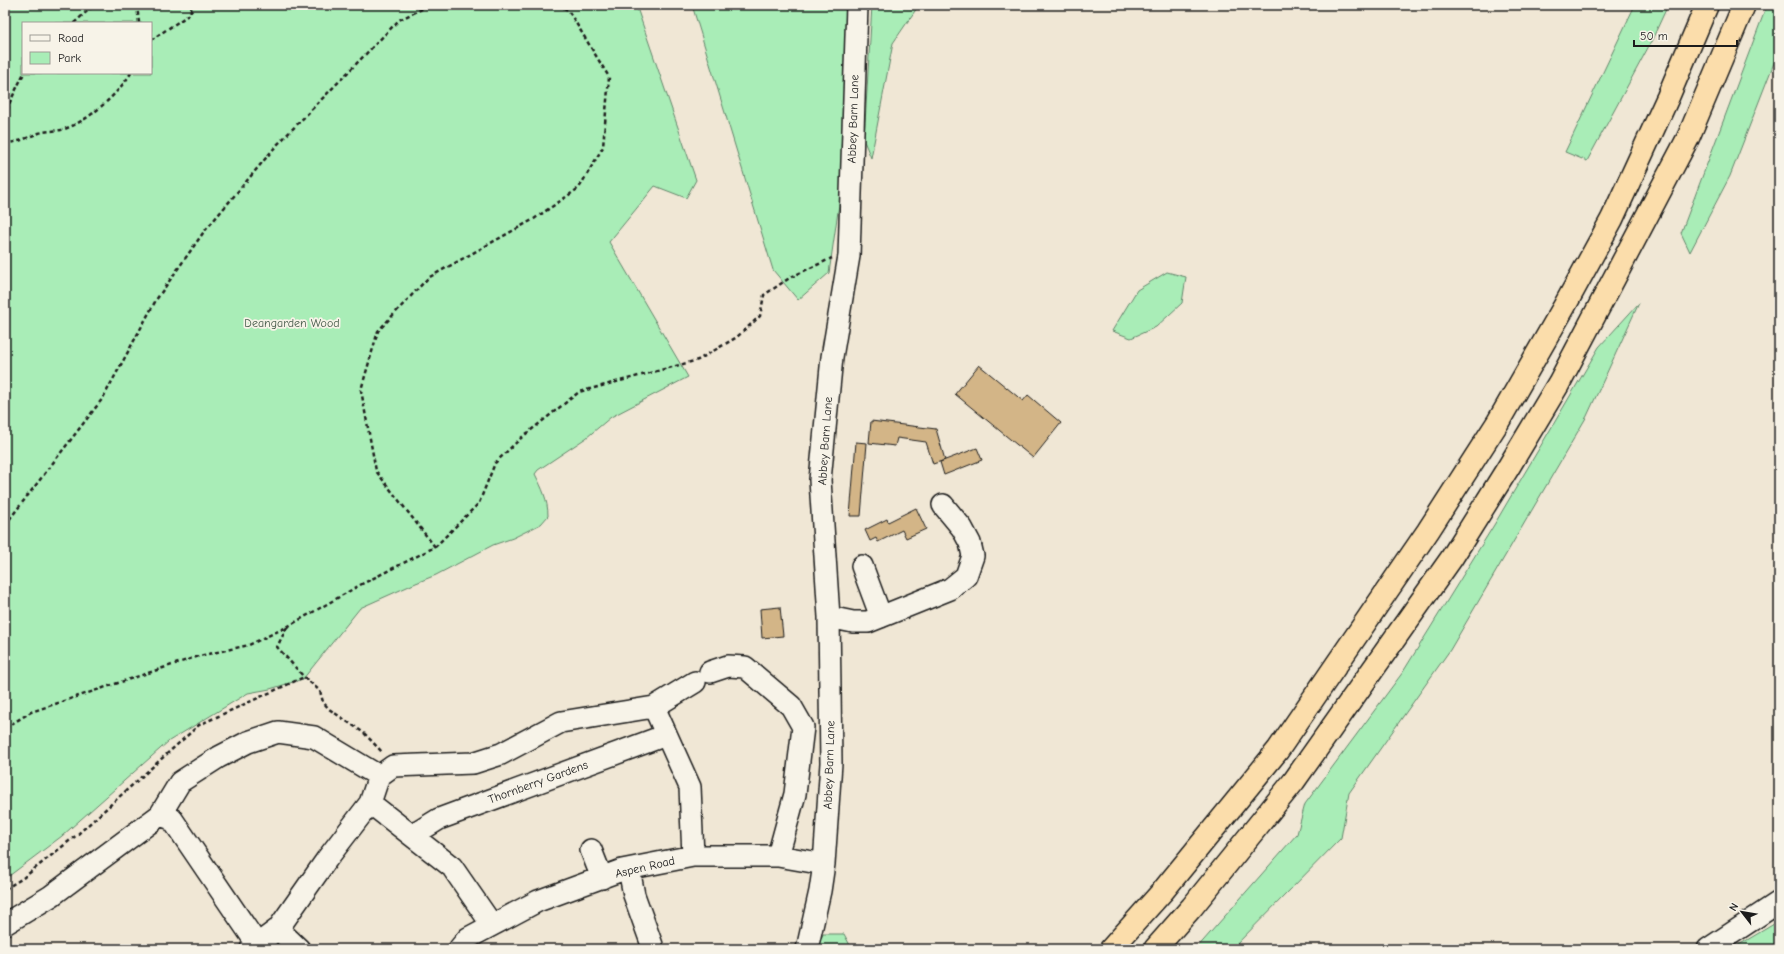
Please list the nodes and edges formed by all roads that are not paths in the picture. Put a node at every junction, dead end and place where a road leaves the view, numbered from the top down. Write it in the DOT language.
graph roads {
  1 [pos="857,5"];
  2 [pos="1707,5"];
  3 [pos="1744,5"];
  4 [pos="943,505"];
  5 [pos="862,566"];
  6 [pos="829,617"];
  7 [pos="881,617"];
  8 [pos="654,707"];
  9 [pos="666,735"];
  10 [pos="386,771"];
  11 [pos="370,802"];
  12 [pos="160,815"];
  13 [pos="413,835"];
  14 [pos="591,850"];
  15 [pos="693,856"];
  16 [pos="778,856"];
  17 [pos="824,864"];
  18 [pos="629,869"];
  19 [pos="602,878"];
  20 [pos="1779,902"];
  21 [pos="5,924"];
  22 [pos="492,925"];
  23 [pos="278,929"];
  24 [pos="652,944"];
  25 [pos="254,947"];
  26 [pos="299,949"];
  27 [pos="460,949"];
  28 [pos="807,949"];
  29 [pos="1111,949"];
  30 [pos="1155,949"];
  31 [pos="1708,949"];
  1 -- 6 [label="street, Abbey Barn Lane"];
  2 -- 29 [label="highway"];
  3 -- 30 [label="highway"];
  4 -- 7 [label="street"];
  5 -- 7 [label="street"];
  6 -- 7 [label="street"];
  6 -- 17 [label="street, Abbey Barn Lane"];
  8 -- 9 [label="street"];
  8 -- 10 [label="street"];
  8 -- 16 [label="street"];
  9 -- 13 [label="street, Thornberry Gardens"];
  9 -- 15 [label="street"];
  10 -- 11 [label="street"];
  10 -- 12 [label="street"];
  11 -- 13 [label="street"];
  11 -- 23 [label="street"];
  12 -- 21 [label="street"];
  12 -- 25 [label="street"];
  13 -- 22 [label="street"];
  14 -- 19 [label="street"];
  15 -- 16 [label="street, Aspen Road"];
  15 -- 18 [label="street, Aspen Road"];
  16 -- 17 [label="street, Aspen Road"];
  17 -- 28 [label="street, Abbey Barn Lane"];
  18 -- 19 [label="street, Aspen Road"];
  18 -- 24 [label="street"];
  19 -- 22 [label="street, Aspen Road"];
  20 -- 31 [label="street"];
  22 -- 27 [label="street, Aspen Road"];
  23 -- 25 [label="street"];
  23 -- 26 [label="street"];
}
